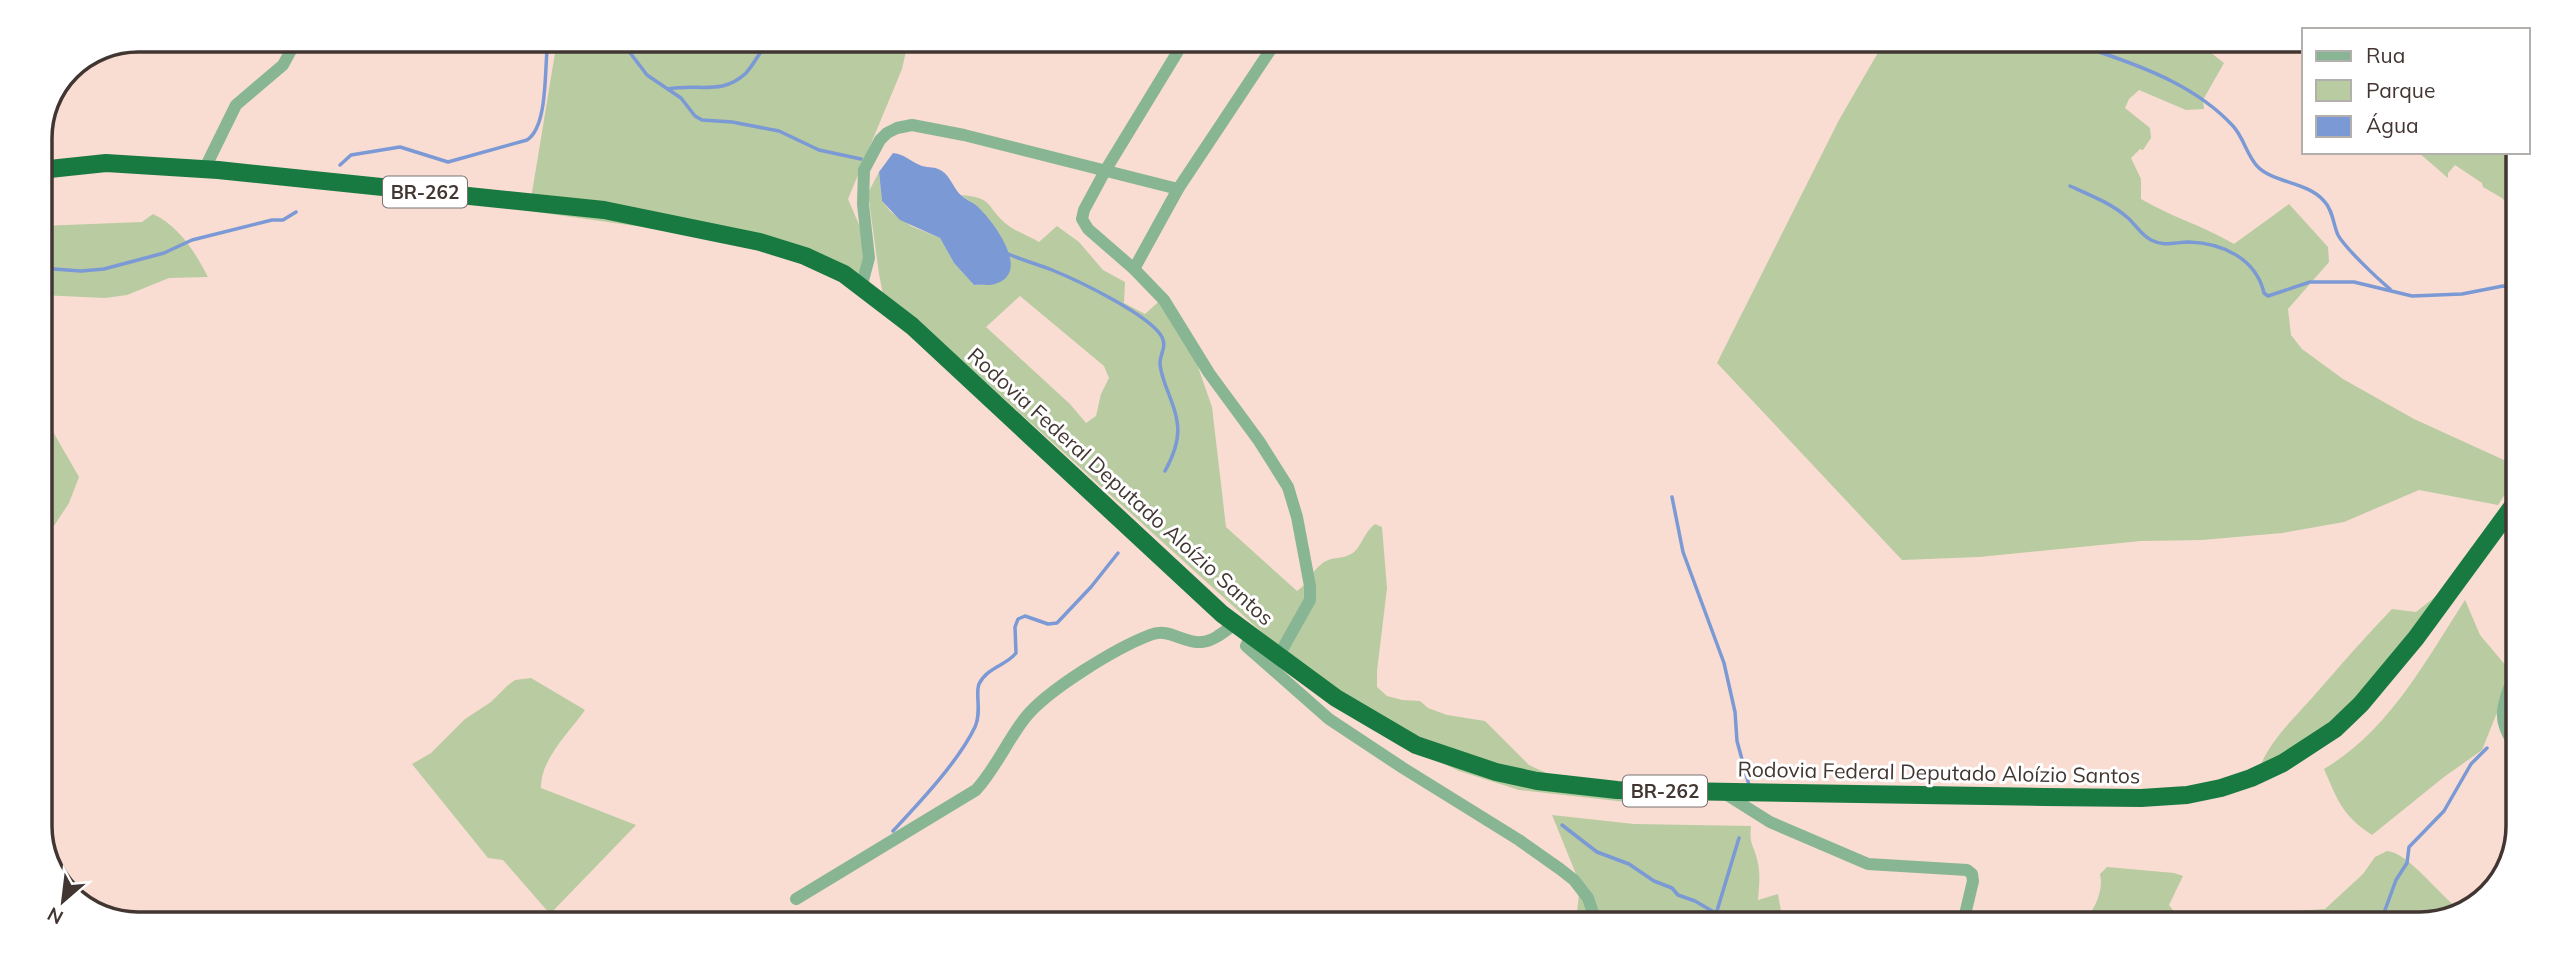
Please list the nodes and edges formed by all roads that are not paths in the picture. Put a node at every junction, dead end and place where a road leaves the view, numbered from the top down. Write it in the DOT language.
graph roads {
  1 [pos="290,52"];
  2 [pos="1178,52"];
  3 [pos="1269,52"];
  4 [pos="52,169"];
  5 [pos="204,170"];
  6 [pos="1105,171"];
  7 [pos="1178,189"];
  8 [pos="1135,269"];
  9 [pos="861,288"];
  10 [pos="2506,516"];
  11 [pos="1235,624"];
  12 [pos="1269,655"];
  13 [pos="2506,700"];
  14 [pos="2506,730"];
  15 [pos="1724,793"];
  16 [pos="796,899"];
  17 [pos="1593,912"];
  18 [pos="1966,912"];
  1 -- 5 [label="street"];
  2 -- 6 [label="street"];
  3 -- 7 [label="street"];
  4 -- 5 [label="highway, Rodovia Federal Deputado Aloízio Santos / BR-262"];
  5 -- 9 [label="highway, Rodovia Federal Deputado Aloízio Santos / BR-262"];
  6 -- 7 [label="street"];
  6 -- 8 [label="street"];
  6 -- 9 [label="street"];
  7 -- 8 [label="street"];
  8 -- 12 [label="street"];
  9 -- 11 [label="highway, Rodovia Federal Deputado Aloízio Santos / BR-262"];
  10 -- 15 [label="highway, Rodovia Federal Deputado Aloízio Santos / BR-262"];
  11 -- 12 [label="highway, Rodovia Federal Deputado Aloízio Santos / BR-262"];
  11 -- 16 [label="street"];
  12 -- 15 [label="highway, Rodovia Federal Deputado Aloízio Santos / BR-262"];
  12 -- 17 [label="street"];
  13 -- 14 [label="street"];
  15 -- 18 [label="street"];
}
